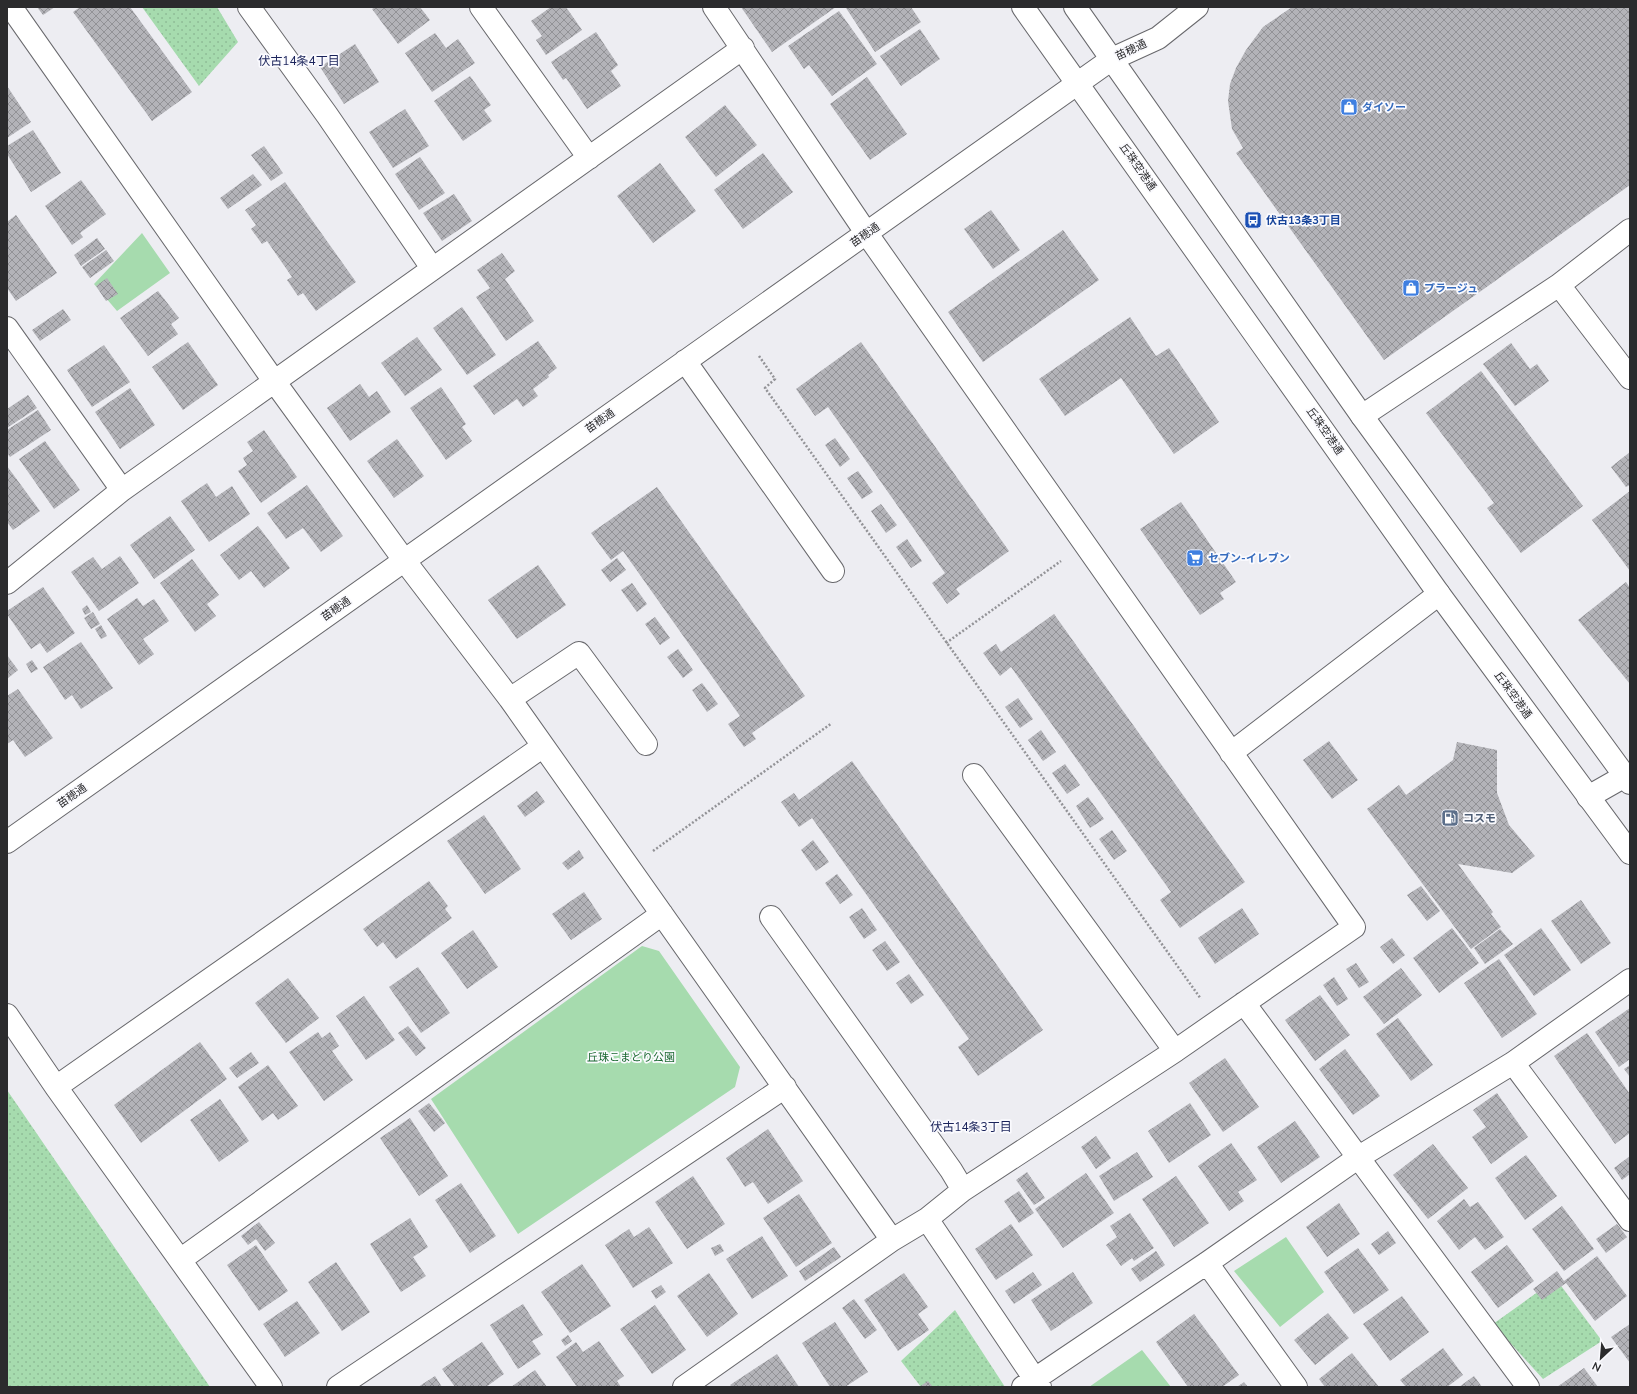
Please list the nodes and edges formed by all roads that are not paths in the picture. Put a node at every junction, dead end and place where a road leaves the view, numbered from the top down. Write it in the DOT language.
graph roads {
  1 [pos="11,7"];
  2 [pos="249,7"];
  3 [pos="481,7"];
  4 [pos="714,7"];
  5 [pos="1023,7"];
  6 [pos="1075,7"];
  7 [pos="1197,7"];
  8 [pos="743,48"];
  9 [pos="1112,59"];
  10 [pos="1078,83"];
  11 [pos="589,158"];
  12 [pos="1630,230"];
  13 [pos="866,234"];
  14 [pos="432,268"];
  15 [pos="1559,285"];
  16 [pos="7,328"];
  17 [pos="685,361"];
  18 [pos="1630,378"];
  19 [pos="274,381"];
  20 [pos="1362,416"];
  21 [pos="122,490"];
  22 [pos="404,560"];
  23 [pos="833,571"];
  24 [pos="7,583"];
  25 [pos="1440,594"];
  26 [pos="510,699"];
  27 [pos="646,744"];
  28 [pos="542,747"];
  29 [pos="1231,753"];
  30 [pos="974,775"];
  31 [pos="1628,778"];
  32 [pos="1588,797"];
  33 [pos="7,842"];
  34 [pos="1630,853"];
  35 [pos="662,914"];
  36 [pos="771,917"];
  37 [pos="1630,980"];
  38 [pos="1244,1003"];
  39 [pos="7,1015"];
  40 [pos="1175,1051"];
  41 [pos="1513,1063"];
  42 [pos="56,1087"];
  43 [pos="785,1087"];
  44 [pos="1359,1157"];
  45 [pos="963,1190"];
  46 [pos="927,1219"];
  47 [pos="1630,1220"];
  48 [pos="892,1240"];
  49 [pos="180,1260"];
  50 [pos="1207,1263"];
  51 [pos="1032,1384"];
  52 [pos="271,1387"];
  53 [pos="338,1387"];
  54 [pos="684,1387"];
  55 [pos="1296,1387"];
  56 [pos="1528,1387"];
  1 -- 19 [label="street"];
  2 -- 14 [label="street"];
  3 -- 11 [label="street"];
  4 -- 8 [label="street"];
  5 -- 10 [label="street, 丘珠空港通"];
  6 -- 9 [label="street"];
  7 -- 9 [label="street, 苗穂通"];
  8 -- 11 [label="street"];
  8 -- 13 [label="street"];
  9 -- 10 [label="street, 苗穂通"];
  9 -- 20 [label="street"];
  10 -- 13 [label="street, 苗穂通"];
  10 -- 25 [label="street, 丘珠空港通"];
  11 -- 14 [label="street"];
  12 -- 15 [label="street"];
  13 -- 17 [label="street, 苗穂通"];
  13 -- 29 [label="street"];
  14 -- 19 [label="street"];
  15 -- 18 [label="street"];
  15 -- 20 [label="street"];
  16 -- 21 [label="street"];
  17 -- 22 [label="street, 苗穂通"];
  17 -- 23 [label="street"];
  19 -- 21 [label="street"];
  19 -- 22 [label="street"];
  20 -- 31 [label="street"];
  21 -- 24 [label="street"];
  22 -- 26 [label="street"];
  22 -- 33 [label="street, 苗穂通"];
  25 -- 29 [label="street"];
  25 -- 32 [label="street, 丘珠空港通"];
  26 -- 27 [label="street"];
  26 -- 28 [label="street"];
  28 -- 35 [label="street"];
  28 -- 42 [label="street"];
  29 -- 38 [label="street"];
  30 -- 40 [label="street"];
  31 -- 32 [label="street"];
  32 -- 34 [label="street, 丘珠空港通"];
  35 -- 43 [label="street"];
  35 -- 49 [label="street"];
  36 -- 45 [label="street"];
  37 -- 41 [label="street"];
  38 -- 40 [label="street"];
  38 -- 44 [label="street"];
  39 -- 42 [label="street"];
  40 -- 45 [label="street"];
  41 -- 44 [label="street"];
  41 -- 47 [label="street"];
  42 -- 49 [label="street"];
  43 -- 48 [label="street"];
  43 -- 53 [label="street"];
  44 -- 50 [label="street"];
  44 -- 56 [label="street"];
  45 -- 46 [label="street"];
  46 -- 48 [label="street"];
  46 -- 51 [label="street"];
  48 -- 54 [label="street"];
  49 -- 52 [label="street"];
  50 -- 51 [label="street"];
  50 -- 55 [label="street"];
}
